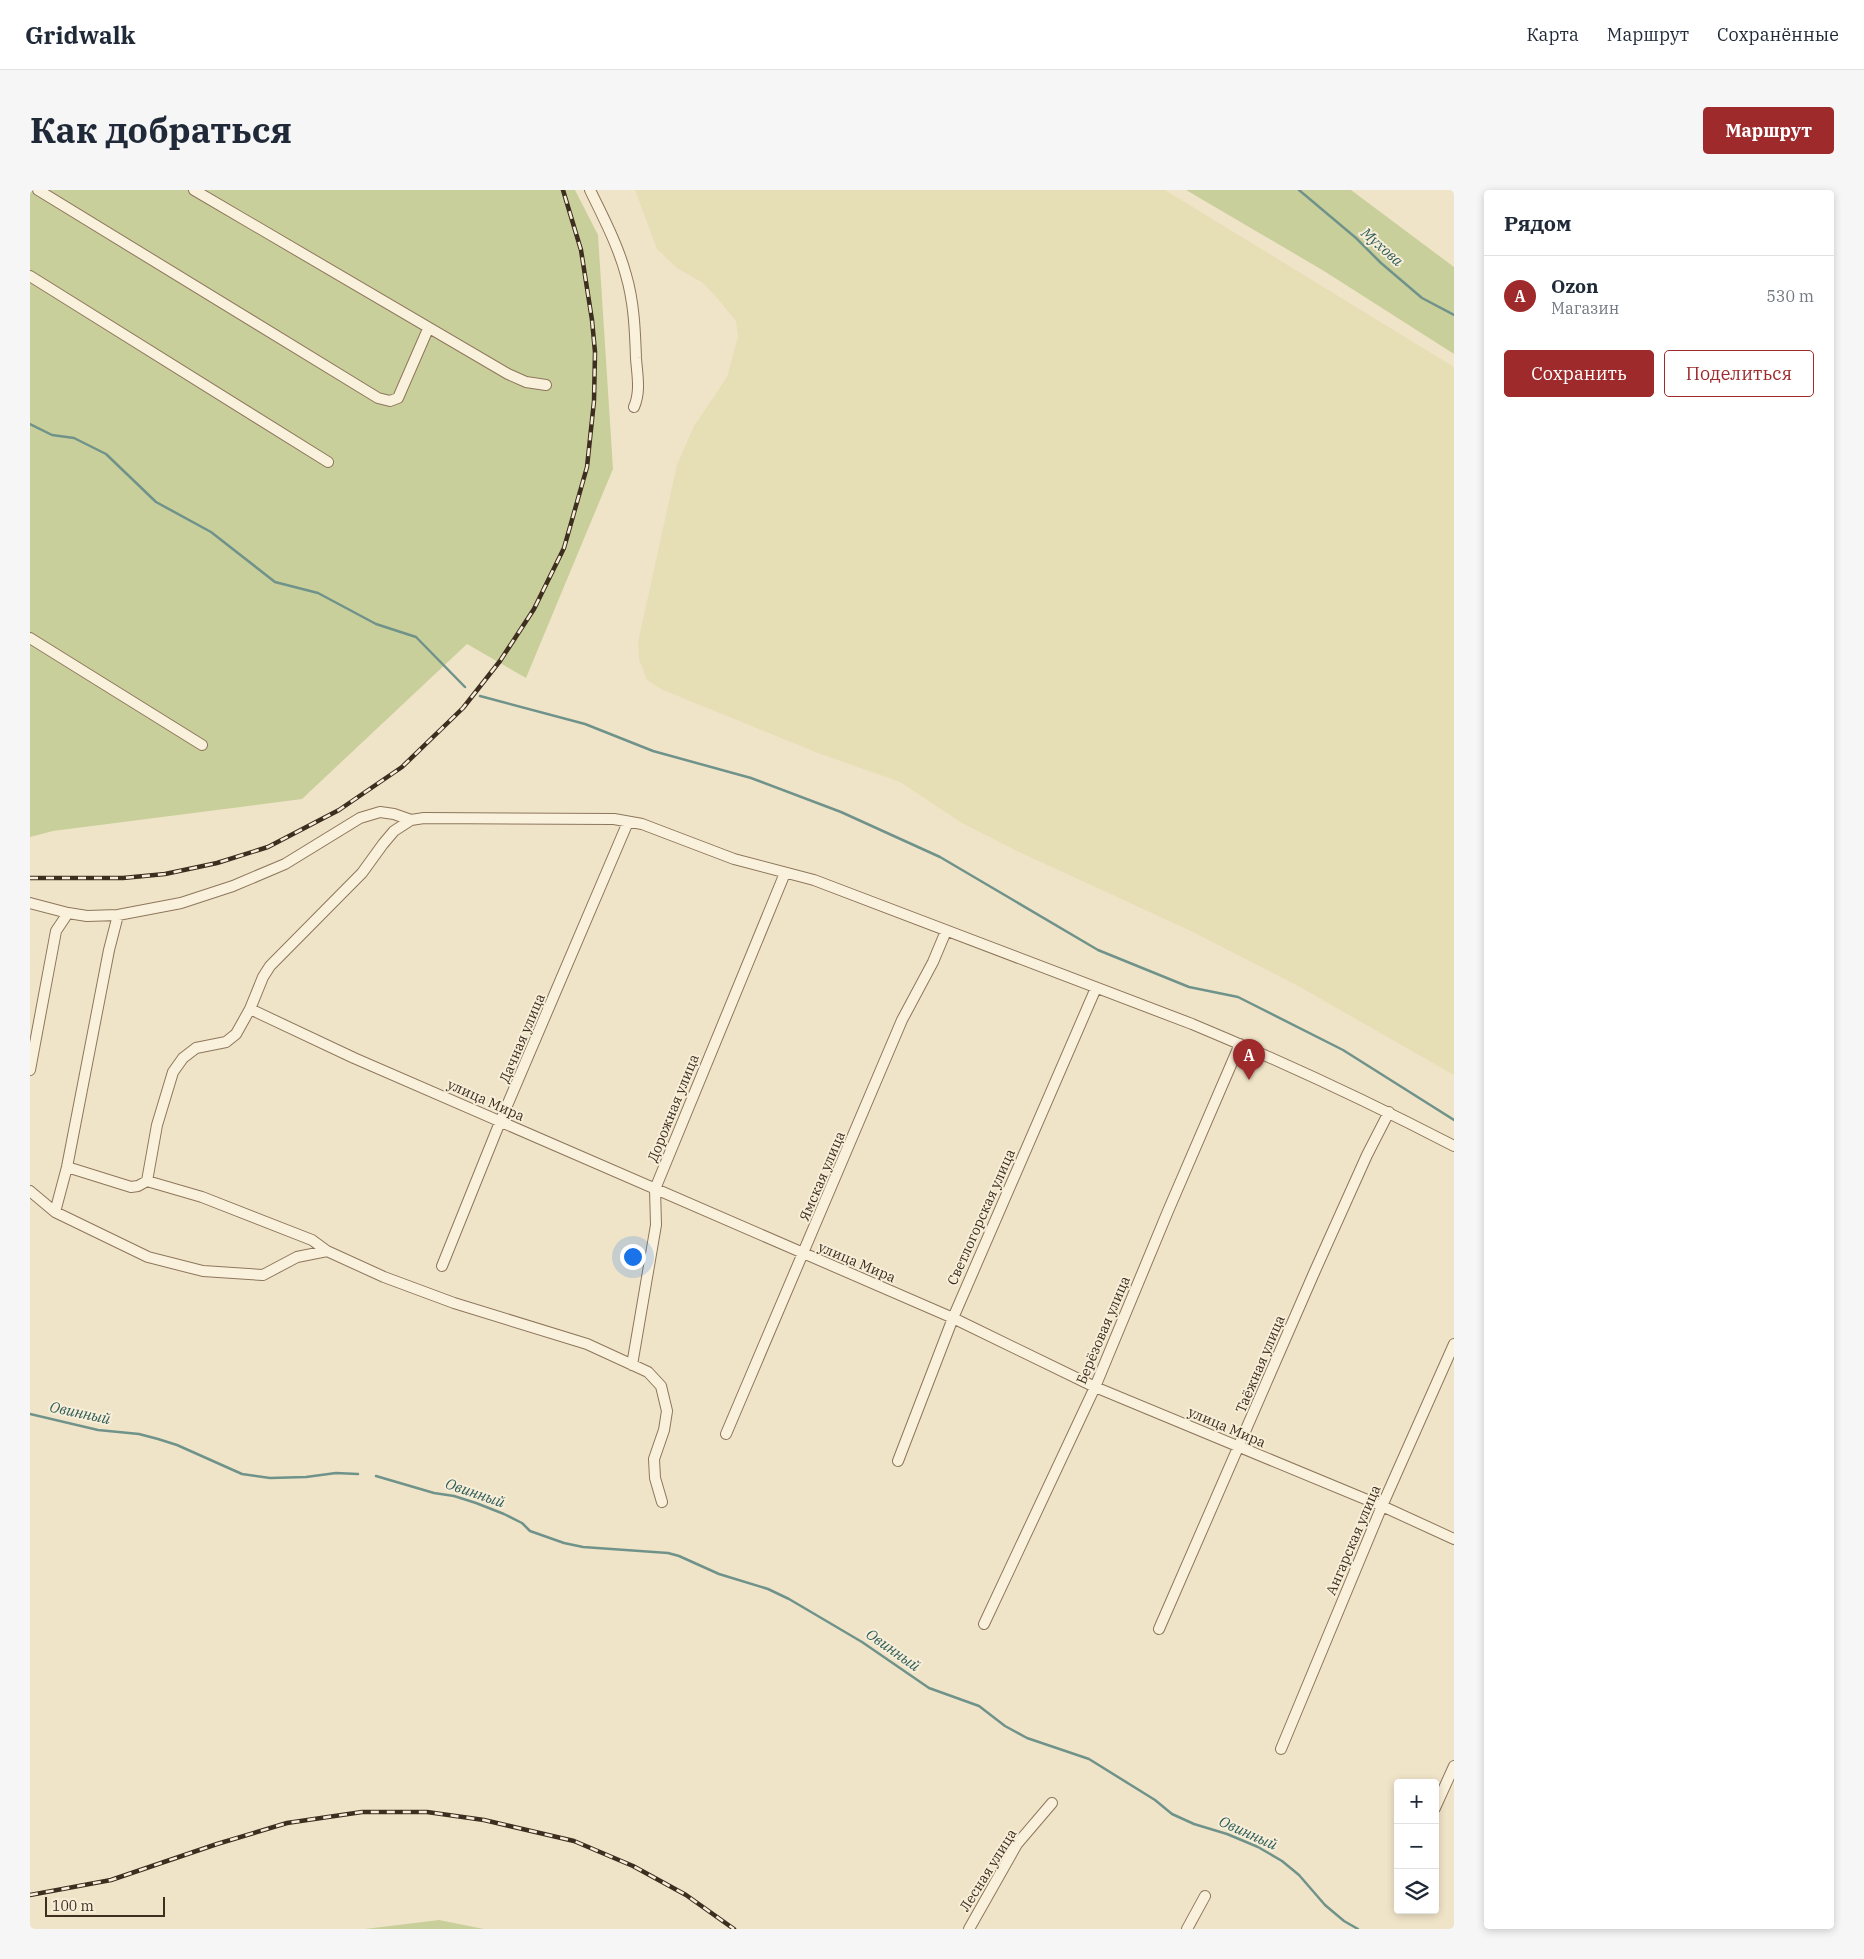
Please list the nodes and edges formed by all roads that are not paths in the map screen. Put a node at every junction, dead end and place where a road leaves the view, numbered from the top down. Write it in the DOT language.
graph roads {
  1 [pos="38,190"];
  2 [pos="194,190"];
  3 [pos="590,190"];
  4 [pos="30,276"];
  5 [pos="428,329"];
  6 [pos="546,385"];
  7 [pos="634,407"];
  8 [pos="328,462"];
  9 [pos="30,638"];
  10 [pos="202,745"];
  11 [pos="411,820"];
  12 [pos="628,822"];
  13 [pos="785,873"];
  14 [pos="30,903"];
  15 [pos="68,913"];
  16 [pos="118,915"];
  17 [pos="946,931"];
  18 [pos="1096,988"];
  19 [pos="250,1009"];
  20 [pos="1240,1044"];
  21 [pos="30,1070"];
  22 [pos="1389,1112"];
  23 [pos="500,1122"];
  24 [pos="1454,1146"];
  25 [pos="67,1168"];
  26 [pos="146,1180"];
  27 [pos="655,1190"];
  28 [pos="30,1191"];
  29 [pos="55,1212"];
  30 [pos="327,1251"];
  31 [pos="804,1253"];
  32 [pos="442,1266"];
  33 [pos="952,1318"];
  34 [pos="1454,1344"];
  35 [pos="632,1365"];
  36 [pos="1095,1387"];
  37 [pos="726,1434"];
  38 [pos="1239,1448"];
  39 [pos="898,1461"];
  40 [pos="662,1502"];
  41 [pos="1382,1506"];
  42 [pos="1454,1539"];
  43 [pos="984,1624"];
  44 [pos="1159,1629"];
  45 [pos="1281,1749"];
  46 [pos="1454,1766"];
  47 [pos="1439,1799"];
  48 [pos="1052,1803"];
  49 [pos="1206,1896"];
  50 [pos="968,1929"];
  51 [pos="1187,1929"];
  1 -- 5 [label="street"];
  2 -- 5 [label="street"];
  3 -- 7 [label="street"];
  4 -- 8 [label="street"];
  5 -- 6 [label="street"];
  9 -- 10 [label="street"];
  11 -- 12 [label="street"];
  11 -- 16 [label="street"];
  11 -- 19 [label="street"];
  12 -- 13 [label="street"];
  12 -- 23 [label="street, Дачная улица"];
  13 -- 17 [label="street"];
  13 -- 27 [label="street, Дорожная улица"];
  14 -- 15 [label="street"];
  15 -- 16 [label="street"];
  15 -- 21 [label="street"];
  16 -- 25 [label="street"];
  17 -- 18 [label="street"];
  17 -- 31 [label="street, Ямская улица"];
  18 -- 20 [label="street"];
  18 -- 33 [label="street, Светлогорская улица"];
  19 -- 23 [label="street, улица Мира"];
  19 -- 26 [label="street"];
  20 -- 22 [label="street"];
  20 -- 36 [label="street, Берёзовая улица"];
  22 -- 24 [label="street"];
  22 -- 38 [label="street, Таёжная улица"];
  23 -- 27 [label="street, улица Мира"];
  23 -- 32 [label="street, Дачная улица"];
  25 -- 26 [label="street"];
  25 -- 29 [label="street"];
  26 -- 30 [label="street"];
  27 -- 31 [label="street, улица Мира"];
  27 -- 35 [label="street, Дорожная улица"];
  28 -- 29 [label="street"];
  29 -- 30 [label="street"];
  30 -- 35 [label="street"];
  31 -- 33 [label="street, улица Мира"];
  31 -- 37 [label="street, Ямская улица"];
  33 -- 36 [label="street, улица Мира"];
  33 -- 39 [label="street, Светлогорская улица"];
  34 -- 41 [label="street, Ангарская улица"];
  35 -- 40 [label="street"];
  36 -- 38 [label="street, улица Мира"];
  36 -- 43 [label="street, Берёзовая улица"];
  38 -- 41 [label="street, улица Мира"];
  38 -- 44 [label="street, Таёжная улица"];
  41 -- 42 [label="street, улица Мира"];
  41 -- 45 [label="street, Ангарская улица"];
  46 -- 47 [label="street"];
  48 -- 50 [label="street, Лесная улица"];
  49 -- 51 [label="street"];
}
